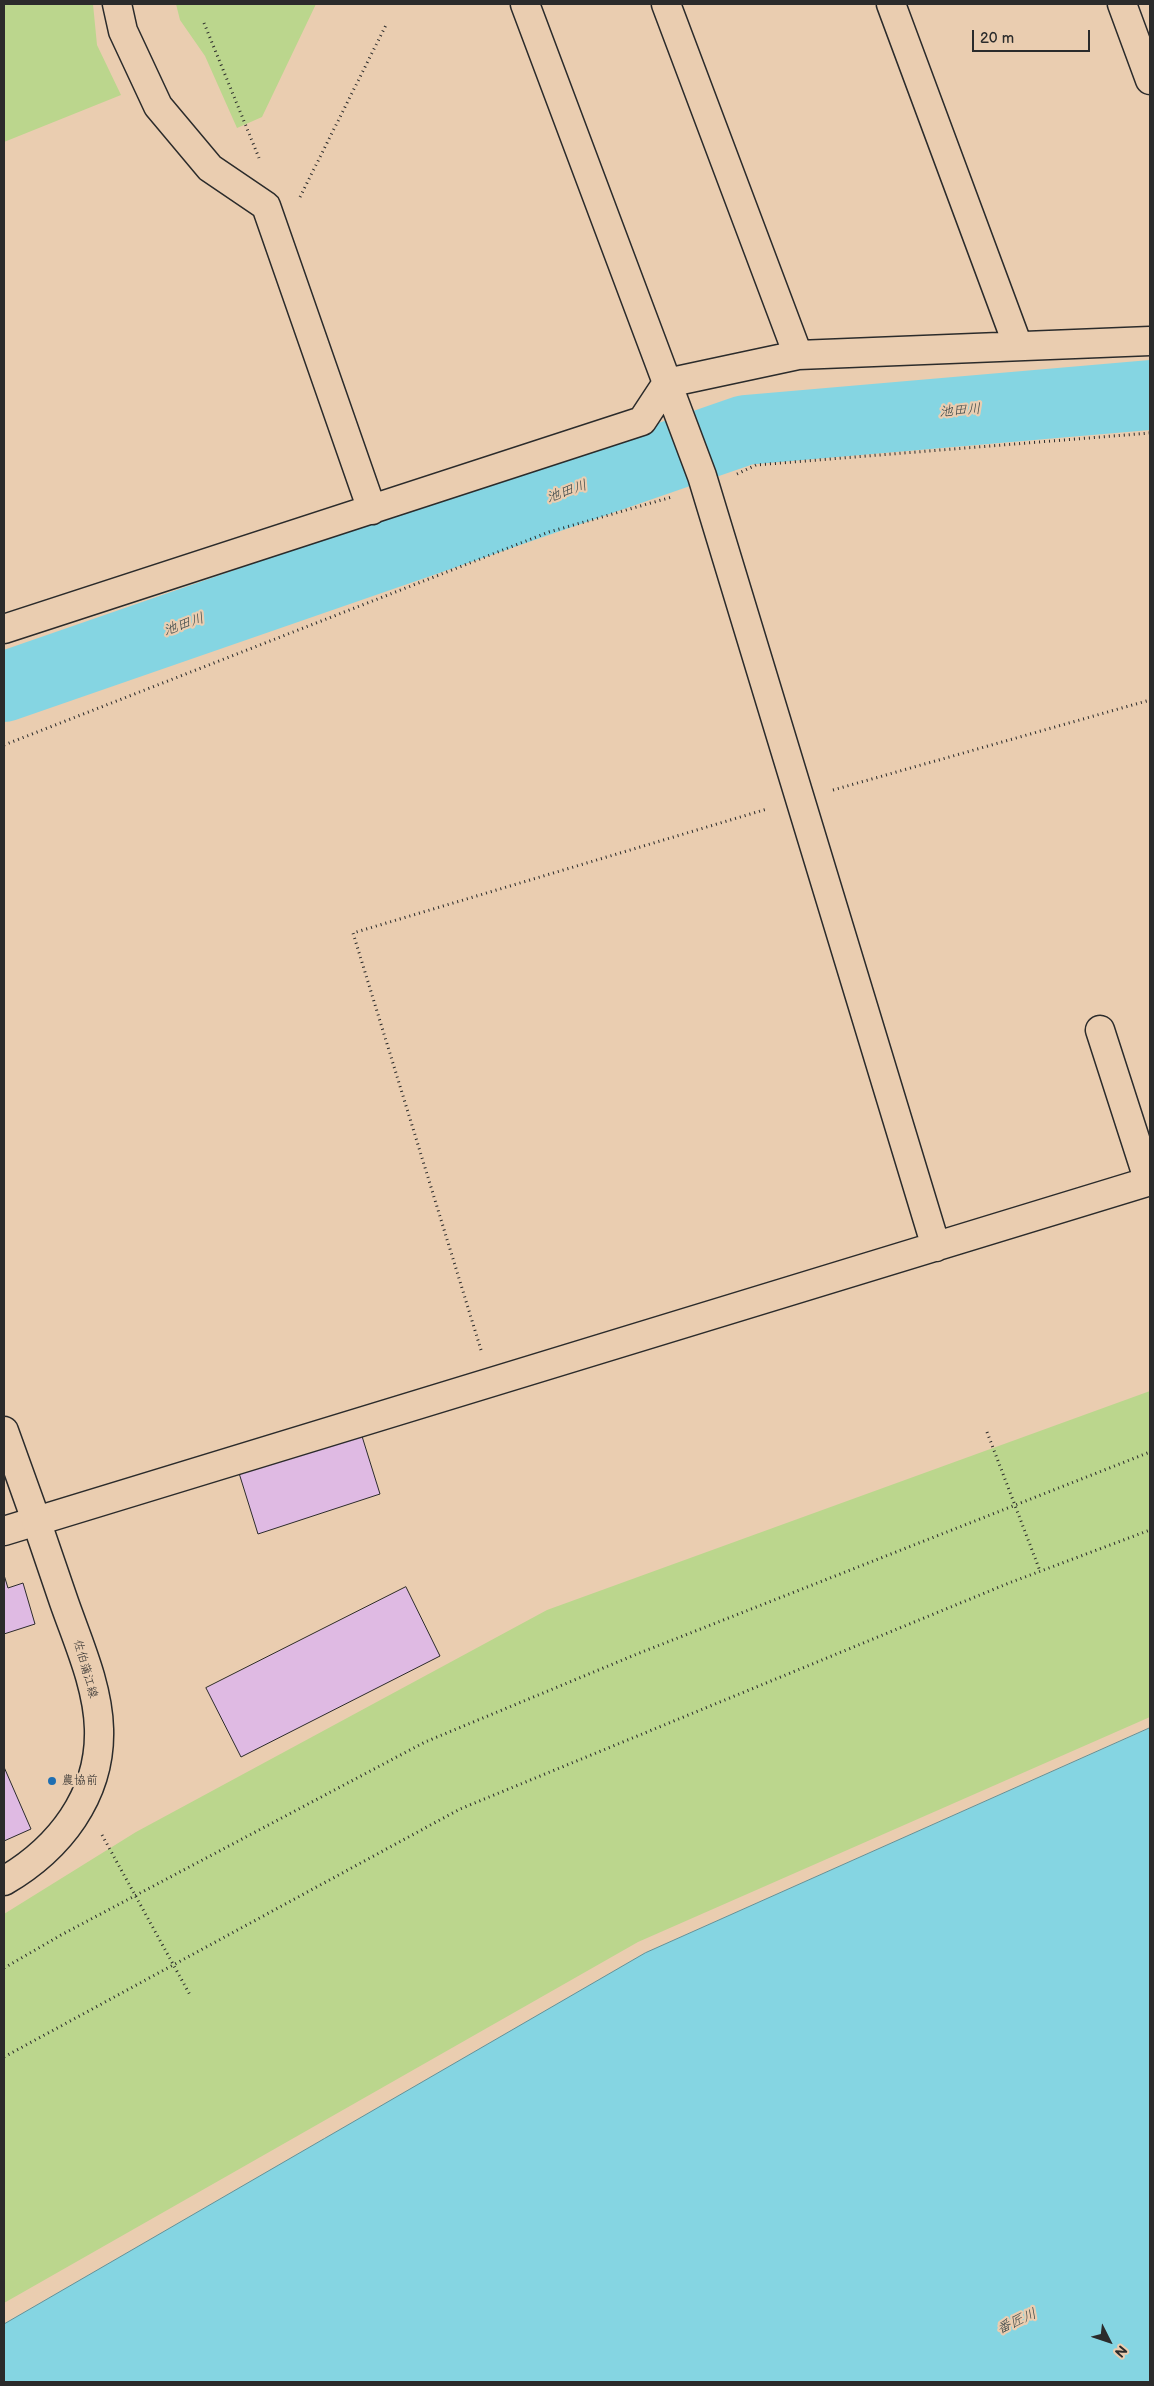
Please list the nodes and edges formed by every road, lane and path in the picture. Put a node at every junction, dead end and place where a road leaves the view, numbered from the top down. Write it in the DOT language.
graph roads {
  1 [pos="117,4"];
  2 [pos="525,4"];
  3 [pos="666,4"];
  4 [pos="891,4"];
  5 [pos="1122,4"];
  6 [pos="387,22"];
  7 [pos="204,23"];
  8 [pos="1150,80"];
  9 [pos="268,213"];
  10 [pos="1150,341"];
  11 [pos="1018,346"];
  12 [pos="798,355"];
  13 [pos="668,384"];
  14 [pos="1150,433"];
  15 [pos="704,482"];
  16 [pos="372,510"];
  17 [pos="4,629"];
  18 [pos="1150,700"];
  19 [pos="4,744"];
  20 [pos="800,800"];
  21 [pos="1100,1030"];
  22 [pos="1150,1181"];
  23 [pos="936,1246"];
  24 [pos="491,1382"];
  25 [pos="4,1431"];
  26 [pos="987,1432"];
  27 [pos="1150,1452"];
  28 [pos="1015,1505"];
  29 [pos="37,1521"];
  30 [pos="1150,1530"];
  31 [pos="4,1531"];
  32 [pos="1040,1571"];
  33 [pos="100,1830"];
  34 [pos="4,1881"];
  35 [pos="136,1896"];
  36 [pos="173,1965"];
  37 [pos="4,1968"];
  38 [pos="190,1995"];
  39 [pos="4,2057"];
  1 -- 9 [label="street"];
  2 -- 13 [label="street"];
  3 -- 12 [label="street"];
  4 -- 11 [label="street"];
  5 -- 8 [label="street"];
  6 -- 9 [label="path"];
  7 -- 9 [label="path"];
  9 -- 16 [label="street"];
  10 -- 11 [label="street"];
  11 -- 12 [label="street"];
  12 -- 13 [label="street"];
  13 -- 15 [label="street"];
  13 -- 16 [label="street"];
  14 -- 15 [label="path"];
  15 -- 19 [label="path"];
  15 -- 20 [label="street"];
  16 -- 17 [label="street"];
  18 -- 20 [label="path"];
  20 -- 23 [label="street"];
  20 -- 24 [label="path"];
  21 -- 22 [label="street"];
  22 -- 23 [label="street"];
  23 -- 24 [label="street"];
  24 -- 29 [label="street"];
  25 -- 29 [label="street, 佐伯蒲江線"];
  26 -- 28 [label="path"];
  27 -- 28 [label="path"];
  28 -- 32 [label="path"];
  28 -- 35 [label="path"];
  29 -- 31 [label="street"];
  29 -- 34 [label="street, 佐伯蒲江線"];
  30 -- 32 [label="path"];
  32 -- 36 [label="path"];
  33 -- 35 [label="path"];
  35 -- 36 [label="path"];
  35 -- 37 [label="path"];
  36 -- 38 [label="path"];
  36 -- 39 [label="path"];
}
